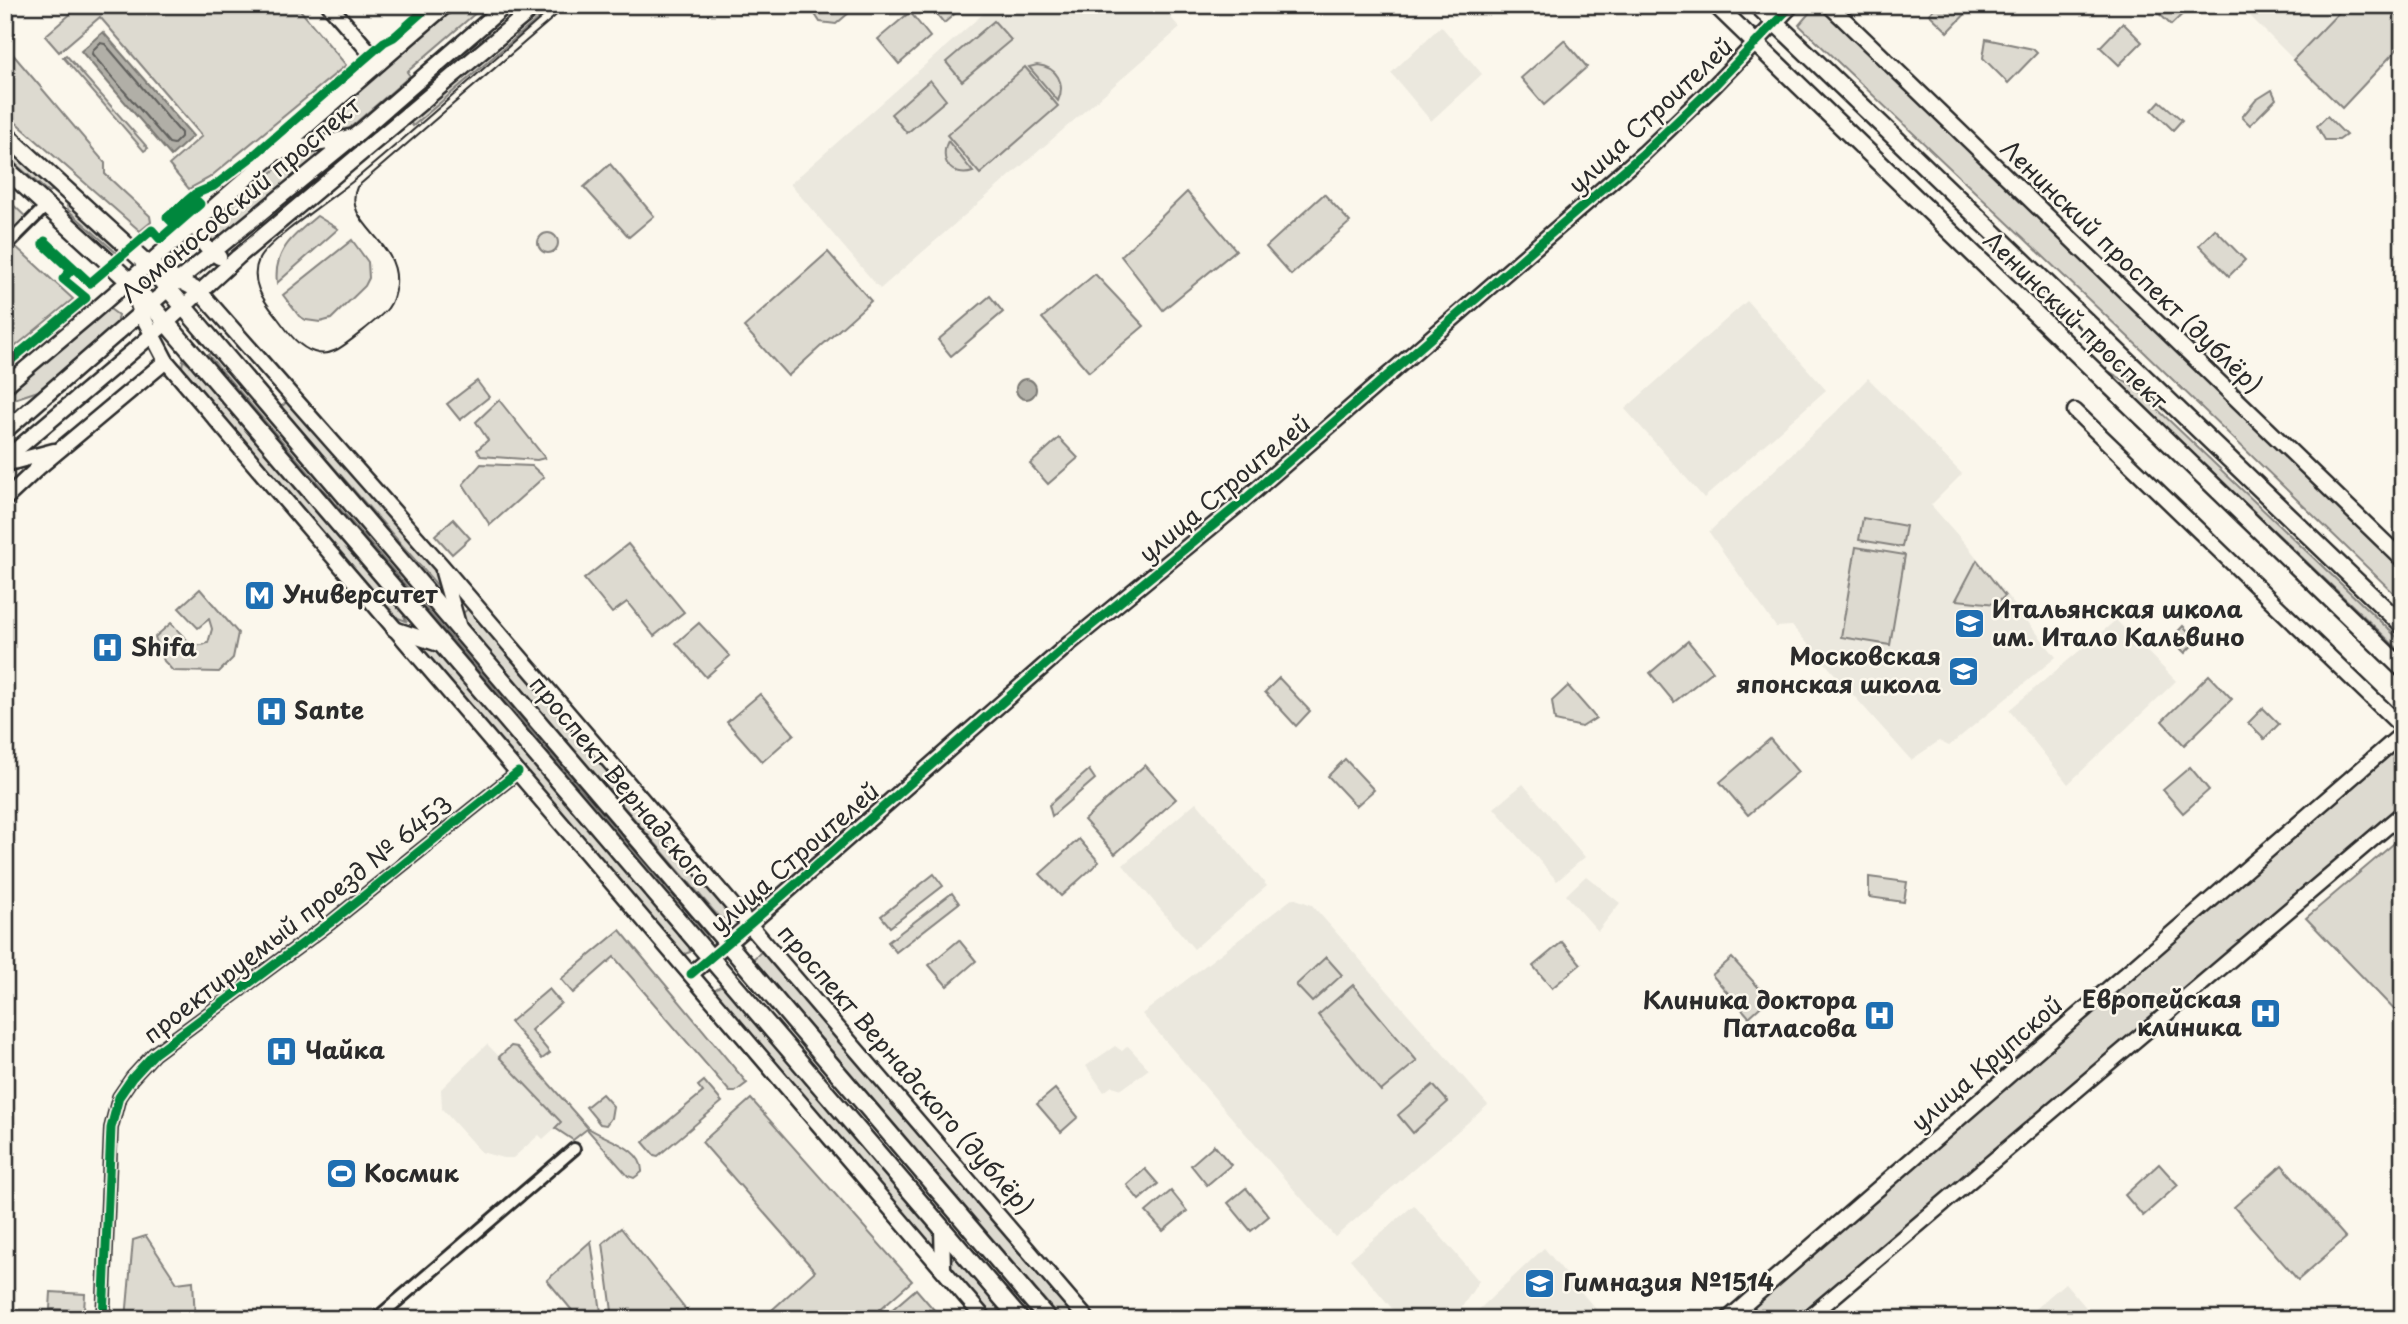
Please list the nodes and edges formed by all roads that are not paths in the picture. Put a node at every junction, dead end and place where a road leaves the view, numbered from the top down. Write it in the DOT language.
graph roads {
  1 [pos="328,5"];
  2 [pos="446,5"];
  3 [pos="506,5"];
  4 [pos="537,5"];
  5 [pos="1716,5"];
  6 [pos="1758,5"];
  7 [pos="1792,5"];
  8 [pos="1829,5"];
  9 [pos="1775,22"];
  10 [pos="1756,43"];
  11 [pos="379,63"];
  12 [pos="5,134"];
  13 [pos="357,134"];
  14 [pos="271,155"];
  15 [pos="5,168"];
  16 [pos="58,181"];
  17 [pos="44,202"];
  18 [pos="201,216"];
  19 [pos="5,247"];
  20 [pos="212,253"];
  21 [pos="238,257"];
  22 [pos="148,265"];
  23 [pos="130,281"];
  24 [pos="174,284"];
  25 [pos="200,291"];
  26 [pos="184,306"];
  27 [pos="146,309"];
  28 [pos="166,323"];
  29 [pos="152,334"];
  30 [pos="166,361"];
  31 [pos="7,387"];
  32 [pos="2075,411"];
  33 [pos="5,431"];
  34 [pos="64,446"];
  35 [pos="5,462"];
  36 [pos="5,499"];
  37 [pos="2403,560"];
  38 [pos="441,565"];
  39 [pos="2403,625"];
  40 [pos="393,628"];
  41 [pos="459,628"];
  42 [pos="442,645"];
  43 [pos="2403,669"];
  44 [pos="2403,728"];
  45 [pos="2403,733"];
  46 [pos="518,772"];
  47 [pos="2403,813"];
  48 [pos="750,924"];
  49 [pos="727,943"];
  50 [pos="711,957"];
  51 [pos="691,974"];
  52 [pos="574,1149"];
  53 [pos="942,1228"];
  54 [pos="943,1269"];
  55 [pos="103,1319"];
  56 [pos="376,1319"];
  57 [pos="985,1319"];
  58 [pos="1020,1319"];
  59 [pos="1048,1319"];
  60 [pos="1087,1319"];
  61 [pos="1728,1319"];
  62 [pos="1807,1319"];
  1 -- 11 [label="street"];
  2 -- 11 [label="street"];
  3 -- 13 [label="street, Ломоносовский проспект"];
  4 -- 21 [label="street, Ломоносовский проспект"];
  5 -- 10 [label="main road, Ленинский проспект"];
  6 -- 9 [label="main road, Ленинский проспект"];
  7 -- 9 [label="street, улица Строителей"];
  8 -- 37 [label="street, Ленинский проспект (дублёр)"];
  9 -- 10 [label="street, улица Строителей"];
  9 -- 39 [label="main road, Ленинский проспект"];
  10 -- 43 [label="main road, Ленинский проспект"];
  10 -- 48 [label="street, улица Строителей"];
  11 -- 14 [label="street"];
  12 -- 16 [label="main road"];
  13 -- 14 [label="street"];
  13 -- 20 [label="street, Ломоносовский проспект"];
  14 -- 18 [label="street"];
  15 -- 17 [label="main road"];
  16 -- 17 [label="street"];
  16 -- 22 [label="main road"];
  17 -- 19 [label="street"];
  17 -- 23 [label="main road"];
  18 -- 20 [label="street"];
  18 -- 22 [label="street"];
  20 -- 21 [label="street"];
  20 -- 24 [label="street, Ломоносовский проспект"];
  21 -- 25 [label="street, Ломоносовский проспект"];
  22 -- 23 [label="street"];
  22 -- 24 [label="main road, проспект Вернадского"];
  23 -- 27 [label="main road, проспект Вернадского"];
  23 -- 31 [label="street"];
  24 -- 25 [label="street, проспект Вернадского (дублёр)"];
  24 -- 26 [label="main road, проспект Вернадского"];
  24 -- 27 [label="street, Ломоносовский проспект"];
  25 -- 26 [label="street, Ломоносовский проспект"];
  25 -- 38 [label="street, проспект Вернадского (дублёр)"];
  26 -- 28 [label="street, Ломоносовский проспект"];
  26 -- 41 [label="main road, проспект Вернадского"];
  27 -- 28 [label="main road, проспект Вернадского"];
  27 -- 29 [label="street"];
  27 -- 33 [label="street, Ломоносовский проспект"];
  28 -- 29 [label="street, Ломоносовский проспект"];
  28 -- 42 [label="main road, проспект Вернадского"];
  29 -- 30 [label="street"];
  29 -- 35 [label="street, Ломоносовский проспект"];
  30 -- 34 [label="street"];
  30 -- 40 [label="street"];
  32 -- 44 [label="street"];
  34 -- 35 [label="street"];
  34 -- 36 [label="street"];
  38 -- 41 [label="street, проспект Вернадского (дублёр)"];
  38 -- 48 [label="street, проспект Вернадского (дублёр)"];
  40 -- 42 [label="street"];
  40 -- 46 [label="street"];
  41 -- 49 [label="main road, проспект Вернадского"];
  42 -- 50 [label="main road, проспект Вернадского"];
  45 -- 61 [label="street, улица Крупской"];
  46 -- 51 [label="street"];
  46 -- 55 [label="street, проектируемый проезд № 6453"];
  47 -- 62 [label="street"];
  48 -- 49 [label="street, улица Строителей"];
  48 -- 60 [label="street, проспект Вернадского (дублёр)"];
  49 -- 50 [label="street, улица Строителей"];
  49 -- 59 [label="main road, проспект Вернадского"];
  50 -- 51 [label="street, улица Строителей"];
  50 -- 53 [label="main road, проспект Вернадского"];
  51 -- 54 [label="street"];
  52 -- 56 [label="street"];
  53 -- 54 [label="street"];
  53 -- 58 [label="main road, проспект Вернадского"];
  54 -- 57 [label="street"];
}
